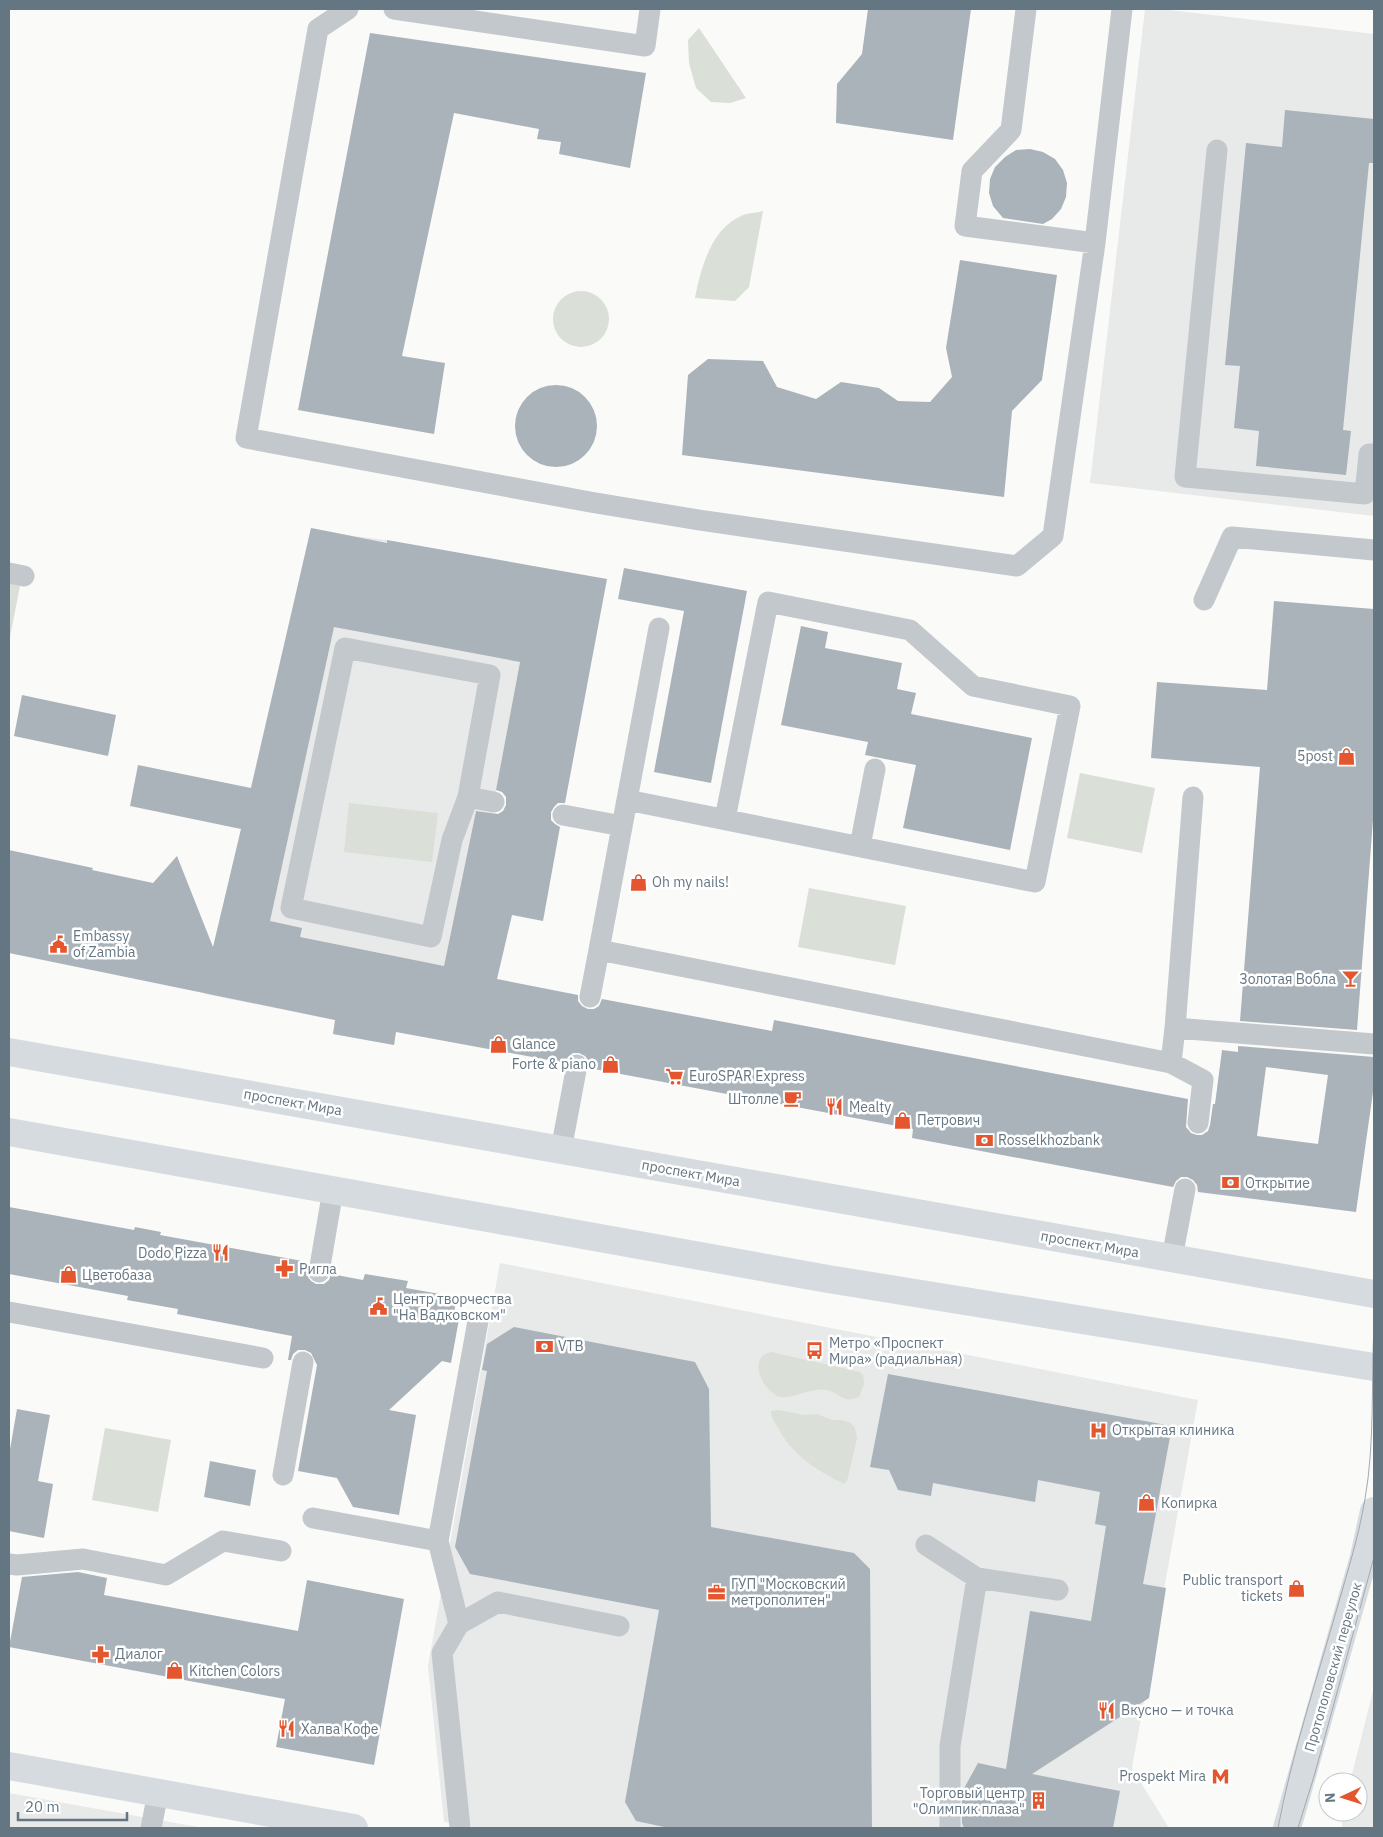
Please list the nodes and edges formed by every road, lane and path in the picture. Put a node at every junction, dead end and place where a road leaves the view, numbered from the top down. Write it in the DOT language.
graph roads {
  1 [pos="348,9"];
  2 [pos="394,9"];
  3 [pos="650,9"];
  4 [pos="1026,9"];
  5 [pos="1122,9"];
  6 [pos="1217,150"];
  7 [pos="1095,243"];
  8 [pos="1374,454"];
  9 [pos="1374,550"];
  10 [pos="1204,600"];
  11 [pos="658,628"];
  12 [pos="875,769"];
  13 [pos="468,797"];
  14 [pos="1194,797"];
  15 [pos="627,800"];
  16 [pos="494,802"];
  17 [pos="563,815"];
  18 [pos="725,819"];
  19 [pos="622,826"];
  20 [pos="860,846"];
  21 [pos="599,950"];
  22 [pos="590,997"];
  23 [pos="1175,1028"];
  24 [pos="1374,1044"];
  25 [pos="9,1052"];
  26 [pos="1171,1062"];
  27 [pos="577,1066"];
  28 [pos="1198,1123"];
  29 [pos="9,1132"];
  30 [pos="561,1150"];
  31 [pos="1185,1189"];
  32 [pos="333,1190"];
  33 [pos="1172,1258"];
  34 [pos="319,1272"];
  35 [pos="1374,1294"];
  36 [pos="9,1312"];
  37 [pos="478,1321"];
  38 [pos="263,1358"];
  39 [pos="303,1362"];
  40 [pos="1374,1367"];
  41 [pos="283,1475"];
  42 [pos="1374,1511"];
  43 [pos="313,1518"];
  44 [pos="438,1541"];
  45 [pos="926,1545"];
  46 [pos="281,1551"];
  47 [pos="9,1564"];
  48 [pos="977,1578"];
  49 [pos="1058,1590"];
  50 [pos="459,1624"];
  51 [pos="619,1626"];
  52 [pos="9,1766"];
  53 [pos="158,1793"];
  54 [pos="1284,1826"];
  55 [pos="151,1828"];
  56 [pos="354,1828"];
  57 [pos="460,1828"];
  58 [pos="950,1828"];
  1 -- 7 [label="lane"];
  2 -- 3 [label="lane"];
  4 -- 7 [label="lane"];
  5 -- 7 [label="lane"];
  6 -- 8 [label="lane"];
  9 -- 10 [label="lane"];
  11 -- 15 [label="lane"];
  12 -- 20 [label="lane"];
  13 -- 13 [label="lane"];
  13 -- 16 [label="lane"];
  14 -- 23 [label="lane"];
  15 -- 18 [label="lane"];
  15 -- 19 [label="lane"];
  17 -- 19 [label="lane"];
  18 -- 20 [label="lane"];
  18 -- 20 [label="lane"];
  19 -- 21 [label="lane"];
  21 -- 22 [label="lane"];
  21 -- 26 [label="lane"];
  23 -- 24 [label="lane"];
  23 -- 26 [label="lane"];
  25 -- 30 [label="main road, проспект Мира"];
  26 -- 28 [label="lane"];
  27 -- 30 [label="lane"];
  29 -- 32 [label="main road"];
  30 -- 33 [label="main road, проспект Мира"];
  31 -- 33 [label="lane"];
  32 -- 34 [label="lane"];
  32 -- 40 [label="main road"];
  33 -- 35 [label="main road, проспект Мира"];
  36 -- 38 [label="lane"];
  37 -- 44 [label="lane"];
  39 -- 41 [label="lane"];
  42 -- 54 [label="main road, Протопоповский переулок"];
  43 -- 44 [label="lane"];
  44 -- 50 [label="lane"];
  45 -- 48 [label="lane"];
  46 -- 47 [label="lane"];
  48 -- 49 [label="lane"];
  48 -- 58 [label="lane"];
  50 -- 51 [label="lane"];
  50 -- 57 [label="lane"];
  52 -- 53 [label="main road"];
  53 -- 55 [label="lane"];
  53 -- 56 [label="main road"];
}
